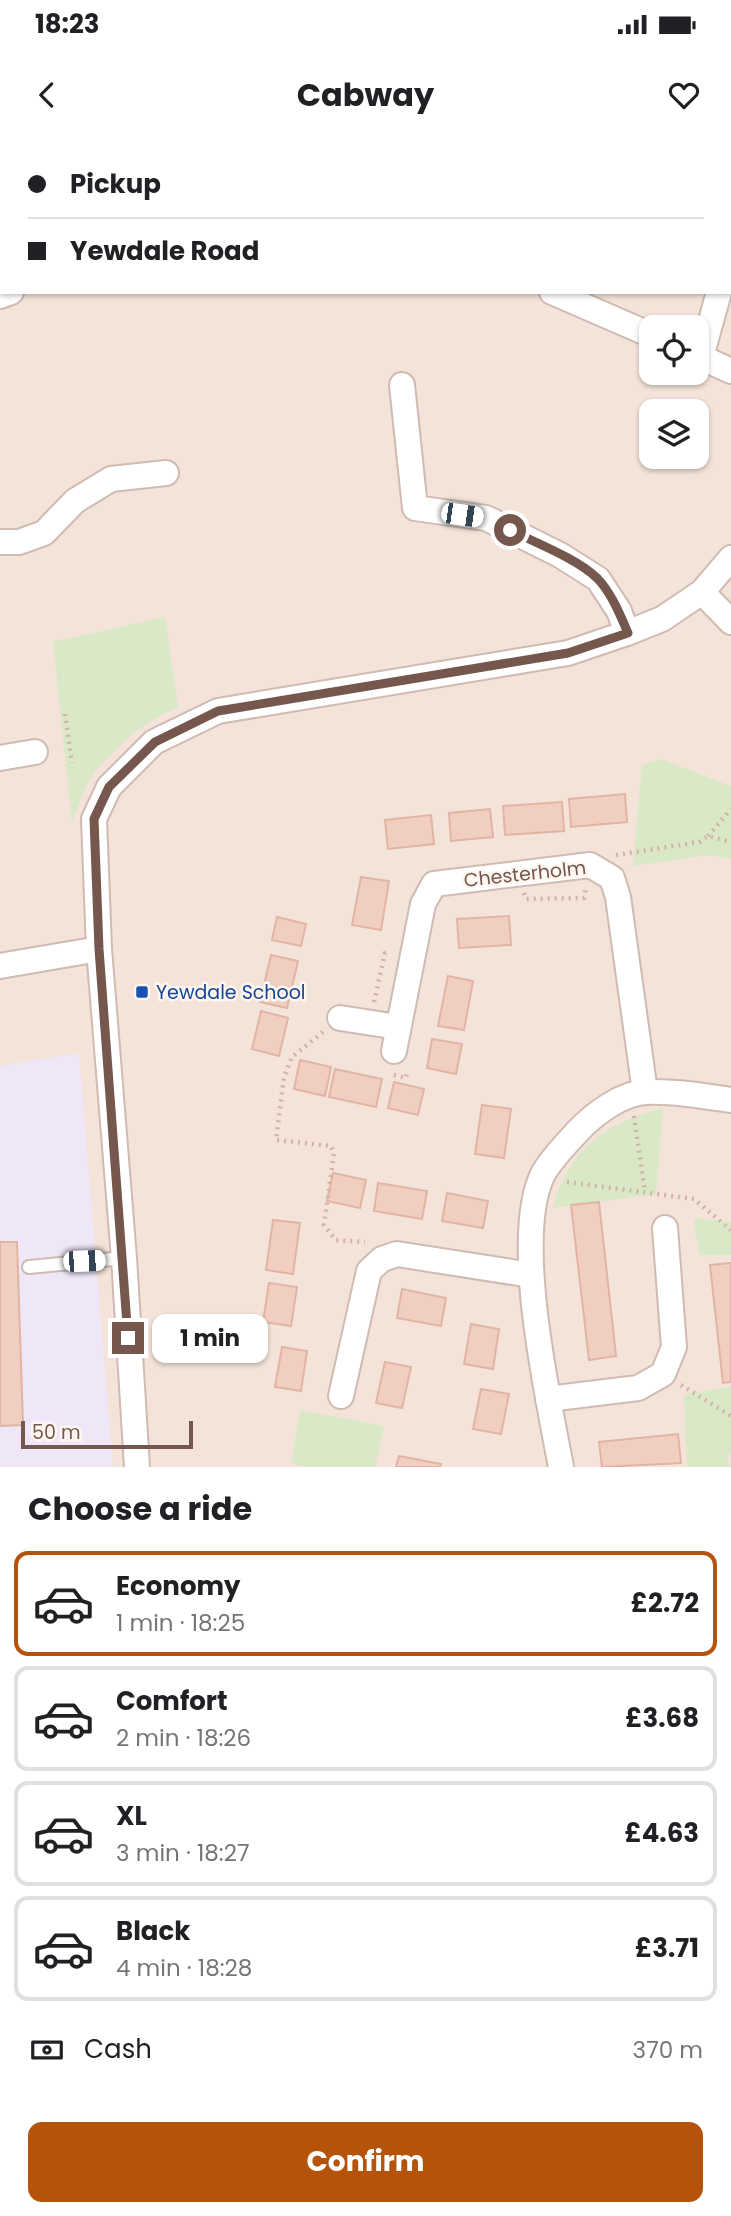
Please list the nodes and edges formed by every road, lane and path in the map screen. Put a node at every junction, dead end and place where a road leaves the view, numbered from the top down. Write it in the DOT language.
graph roads {
  1 [pos="557,294"];
  2 [pos="718,294"];
  3 [pos="709,324"];
  4 [pos="639,330"];
  5 [pos="709,361"];
  6 [pos="731,371"];
  7 [pos="402,385"];
  8 [pos="166,473"];
  9 [pos="0,542"];
  10 [pos="731,558"];
  11 [pos="702,592"];
  12 [pos="731,622"];
  13 [pos="628,633"];
  14 [pos="65,714"];
  15 [pos="34,752"];
  16 [pos="0,758"];
  17 [pos="72,763"];
  18 [pos="731,809"];
  19 [pos="708,836"];
  20 [pos="731,842"];
  21 [pos="604,856"];
  22 [pos="587,877"];
  23 [pos="520,886"];
  24 [pos="99,949"];
  25 [pos="394,953"];
  26 [pos="0,966"];
  27 [pos="372,1011"];
  28 [pos="333,1023"];
  29 [pos="731,1100"];
  30 [pos="639,1102"];
  31 [pos="568,1182"];
  32 [pos="645,1192"];
  33 [pos="665,1228"];
  34 [pos="731,1230"];
  35 [pos="376,1243"];
  36 [pos="124,1258"];
  37 [pos="29,1267"];
  38 [pos="531,1275"];
  39 [pos="675,1382"];
  40 [pos="341,1396"];
  41 [pos="548,1399"];
  42 [pos="731,1416"];
  43 [pos="137,1467"];
  44 [pos="561,1467"];
  1 -- 4 [label="street"];
  2 -- 3 [label="street"];
  5 -- 6 [label="street"];
  7 -- 13 [label="street"];
  8 -- 9 [label="street"];
  10 -- 11 [label="street"];
  11 -- 12 [label="street"];
  11 -- 13 [label="street"];
  13 -- 24 [label="street"];
  14 -- 17 [label="path"];
  15 -- 16 [label="street"];
  18 -- 19 [label="path"];
  19 -- 20 [label="path"];
  19 -- 21 [label="path"];
  22 -- 23 [label="path"];
  24 -- 26 [label="street"];
  24 -- 36 [label="street"];
  25 -- 27 [label="path"];
  28 -- 30 [label="street, Chesterholm"];
  28 -- 35 [label="path"];
  29 -- 30 [label="street"];
  30 -- 32 [label="path"];
  30 -- 38 [label="street"];
  31 -- 32 [label="path"];
  32 -- 34 [label="path"];
  33 -- 41 [label="street"];
  36 -- 37 [label="lane"];
  36 -- 43 [label="street"];
  38 -- 40 [label="street"];
  38 -- 41 [label="street"];
  39 -- 42 [label="path"];
  41 -- 44 [label="street"];
}
